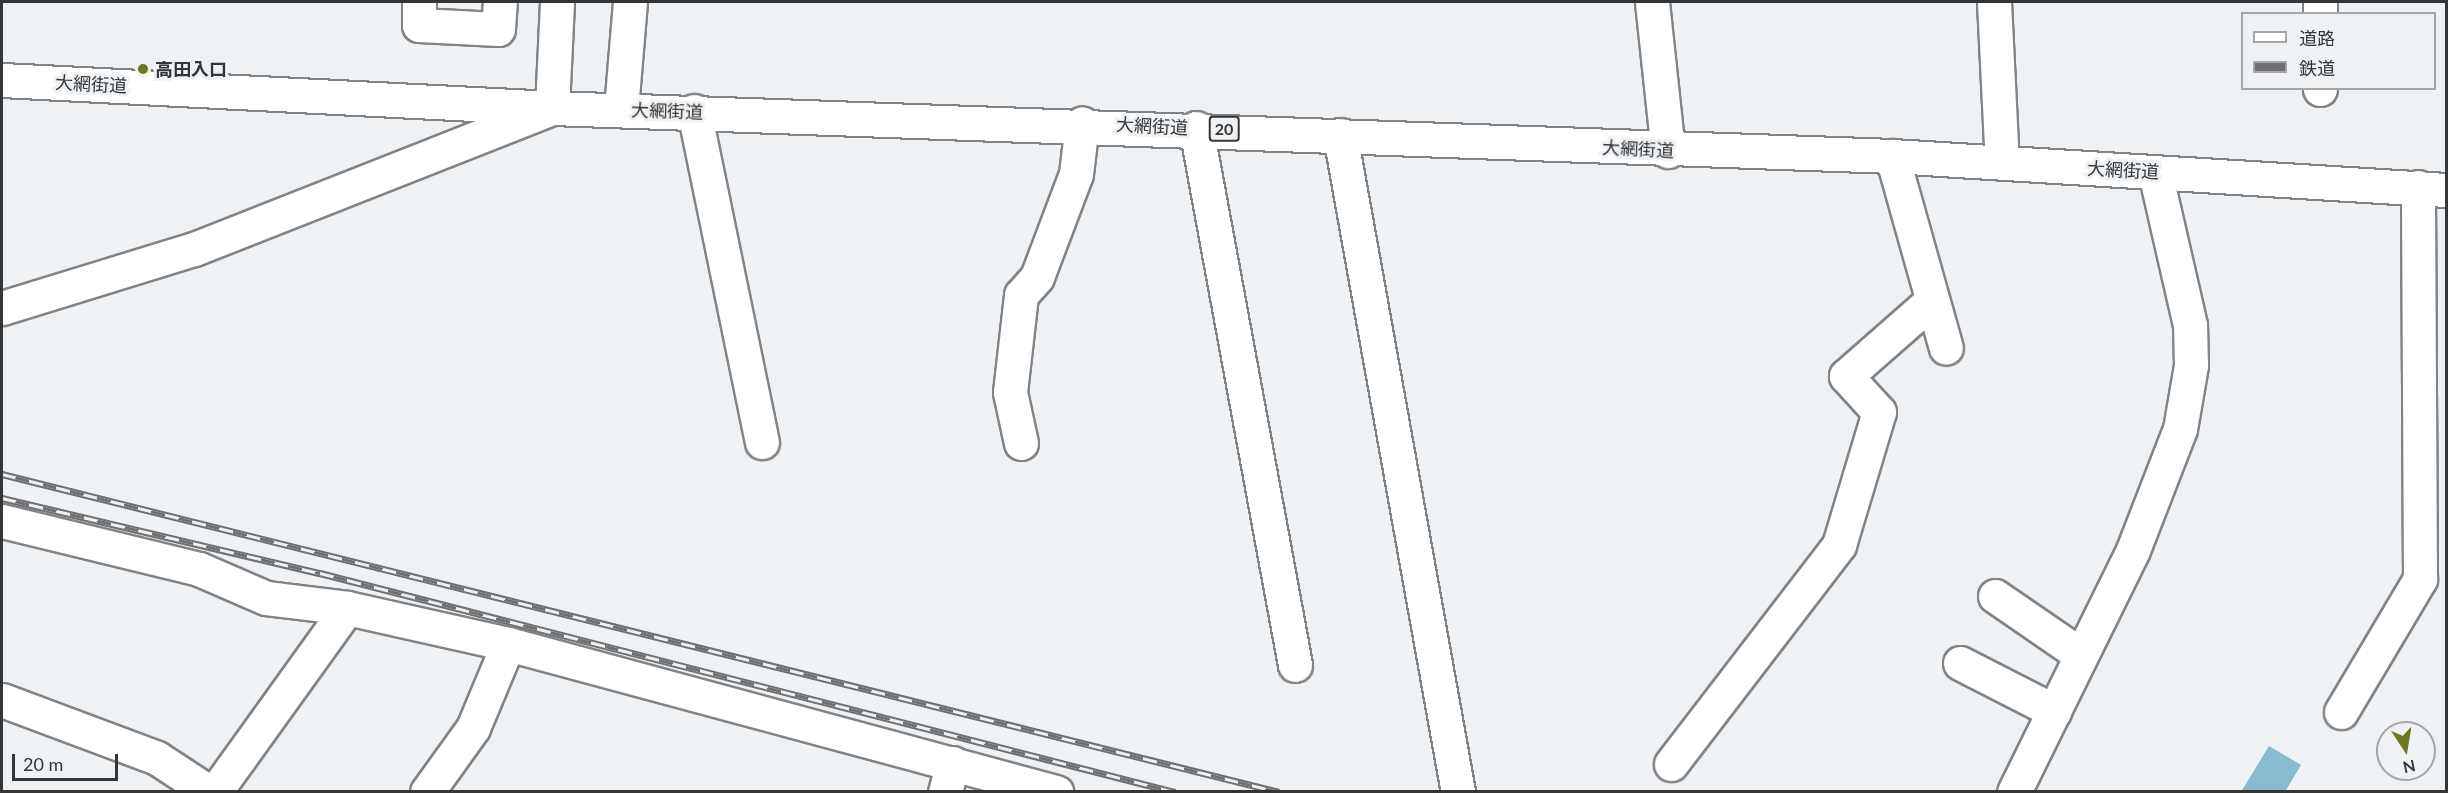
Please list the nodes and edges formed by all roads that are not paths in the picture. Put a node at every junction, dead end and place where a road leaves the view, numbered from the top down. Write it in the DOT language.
graph roads {
  1 [pos="419,2"];
  2 [pos="500,2"];
  3 [pos="556,2"];
  4 [pos="630,2"];
  5 [pos="1652,2"];
  6 [pos="1994,2"];
  7 [pos="2,80"];
  8 [pos="552,108"];
  9 [pos="621,109"];
  10 [pos="694,111"];
  11 [pos="1082,123"];
  12 [pos="1196,128"];
  13 [pos="1340,135"];
  14 [pos="1668,151"];
  15 [pos="1892,156"];
  16 [pos="2002,164"];
  17 [pos="2155,172"];
  18 [pos="2432,188"];
  19 [pos="1929,303"];
  20 [pos="2,309"];
  21 [pos="1946,348"];
  22 [pos="762,442"];
  23 [pos="1021,443"];
  24 [pos="2,521"];
  25 [pos="1995,596"];
  26 [pos="347,608"];
  27 [pos="508,644"];
  28 [pos="2081,655"];
  29 [pos="1960,663"];
  30 [pos="1295,665"];
  31 [pos="2,700"];
  32 [pos="2054,711"];
  33 [pos="2341,712"];
  34 [pos="1671,764"];
  35 [pos="949,777"];
  36 [pos="209,792"];
  37 [pos="215,792"];
  38 [pos="427,792"];
  39 [pos="1056,792"];
  40 [pos="1458,792"];
  41 [pos="2014,792"];
  1 -- 2 [label="street"];
  3 -- 8 [label="street"];
  4 -- 9 [label="street"];
  5 -- 14 [label="street"];
  6 -- 16 [label="street"];
  7 -- 8 [label="street, 大網街道 / 20"];
  8 -- 9 [label="street, 大網街道 / 20"];
  8 -- 20 [label="street"];
  9 -- 10 [label="street, 大網街道 / 20"];
  10 -- 11 [label="street, 大網街道 / 20"];
  10 -- 22 [label="street"];
  11 -- 12 [label="street, 大網街道 / 20"];
  11 -- 23 [label="street"];
  12 -- 13 [label="street, 大網街道 / 20"];
  12 -- 30 [label="street"];
  13 -- 14 [label="street, 大網街道 / 20"];
  13 -- 40 [label="street"];
  14 -- 15 [label="street, 大網街道 / 20"];
  15 -- 16 [label="street, 大網街道 / 20"];
  15 -- 19 [label="street"];
  16 -- 17 [label="street, 大網街道 / 20"];
  17 -- 18 [label="street, 大網街道 / 20"];
  17 -- 28 [label="street"];
  18 -- 33 [label="street"];
  19 -- 21 [label="street"];
  19 -- 34 [label="street"];
  24 -- 26 [label="street"];
  25 -- 28 [label="street"];
  26 -- 27 [label="street"];
  26 -- 37 [label="street"];
  27 -- 35 [label="street"];
  27 -- 38 [label="street"];
  28 -- 32 [label="street"];
  29 -- 32 [label="street"];
  31 -- 36 [label="street"];
  32 -- 41 [label="street"];
  35 -- 39 [label="street"];
}
